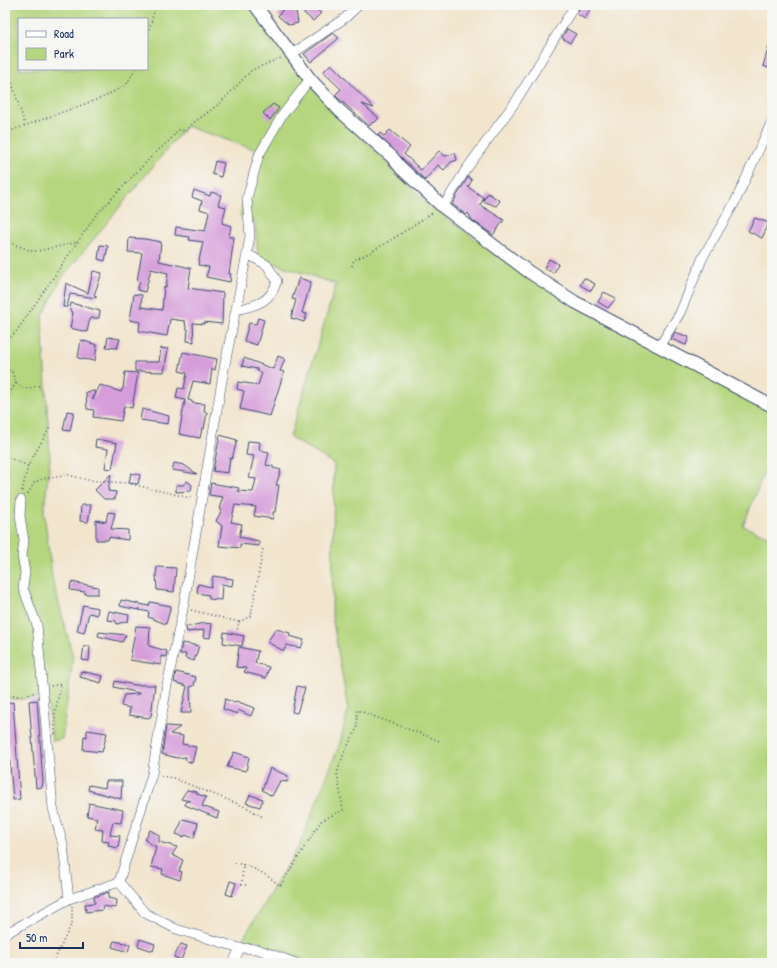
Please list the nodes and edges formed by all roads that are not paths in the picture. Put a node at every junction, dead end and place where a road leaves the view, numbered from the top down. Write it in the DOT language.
graph roads {
  1 [pos="255,5"];
  2 [pos="359,5"];
  3 [pos="575,5"];
  4 [pos="292,54"];
  5 [pos="310,79"];
  6 [pos="772,121"];
  7 [pos="443,207"];
  8 [pos="247,254"];
  9 [pos="236,310"];
  10 [pos="659,347"];
  11 [pos="772,406"];
  12 [pos="21,500"];
  13 [pos="119,882"];
  14 [pos="71,899"];
  15 [pos="5,934"];
  16 [pos="240,948"];
  17 [pos="233,963"];
  18 [pos="296,963"];
  1 -- 4 [label="street"];
  2 -- 4 [label="street"];
  3 -- 7 [label="street"];
  4 -- 5 [label="street"];
  5 -- 7 [label="street"];
  5 -- 8 [label="street"];
  6 -- 10 [label="street"];
  7 -- 10 [label="street"];
  8 -- 9 [label="street"];
  8 -- 9 [label="street"];
  9 -- 13 [label="street"];
  10 -- 11 [label="street"];
  12 -- 14 [label="street"];
  13 -- 14 [label="street"];
  13 -- 16 [label="street"];
  14 -- 15 [label="street"];
  16 -- 17 [label="street"];
  16 -- 18 [label="street"];
}
